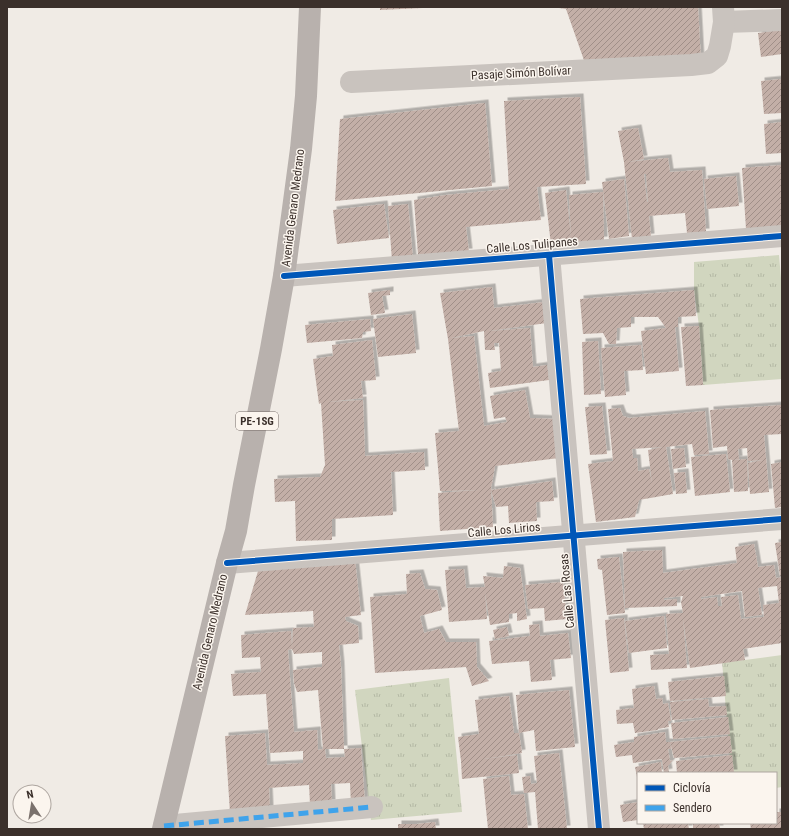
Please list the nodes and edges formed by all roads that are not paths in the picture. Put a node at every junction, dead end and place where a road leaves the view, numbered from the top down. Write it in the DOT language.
graph roads {
  1 [pos="310,7"];
  2 [pos="723,14"];
  3 [pos="782,20"];
  4 [pos="351,82"];
  5 [pos="782,236"];
  6 [pos="549,255"];
  7 [pos="284,276"];
  8 [pos="782,520"];
  9 [pos="574,536"];
  10 [pos="227,563"];
  11 [pos="372,807"];
  12 [pos="164,828"];
  13 [pos="599,829"];
  1 -- 7 [label="main road, Avenida Genaro Medrano / PE-1SG"];
  2 -- 3 [label="street"];
  2 -- 4 [label="street, Pasaje Simón Bolívar"];
  5 -- 6 [label="street, Calle Los Tulipanes"];
  6 -- 7 [label="street, Calle Los Tulipanes"];
  6 -- 9 [label="street, Calle Las Rosas"];
  7 -- 10 [label="main road, Avenida Genaro Medrano / PE-1SG"];
  8 -- 9 [label="street, Calle Los Lirios"];
  9 -- 10 [label="street, Calle Los Lirios"];
  9 -- 13 [label="street, Calle Las Rosas"];
  10 -- 12 [label="main road, Avenida Genaro Medrano / PE-1SG"];
  11 -- 12 [label="street"];
}
